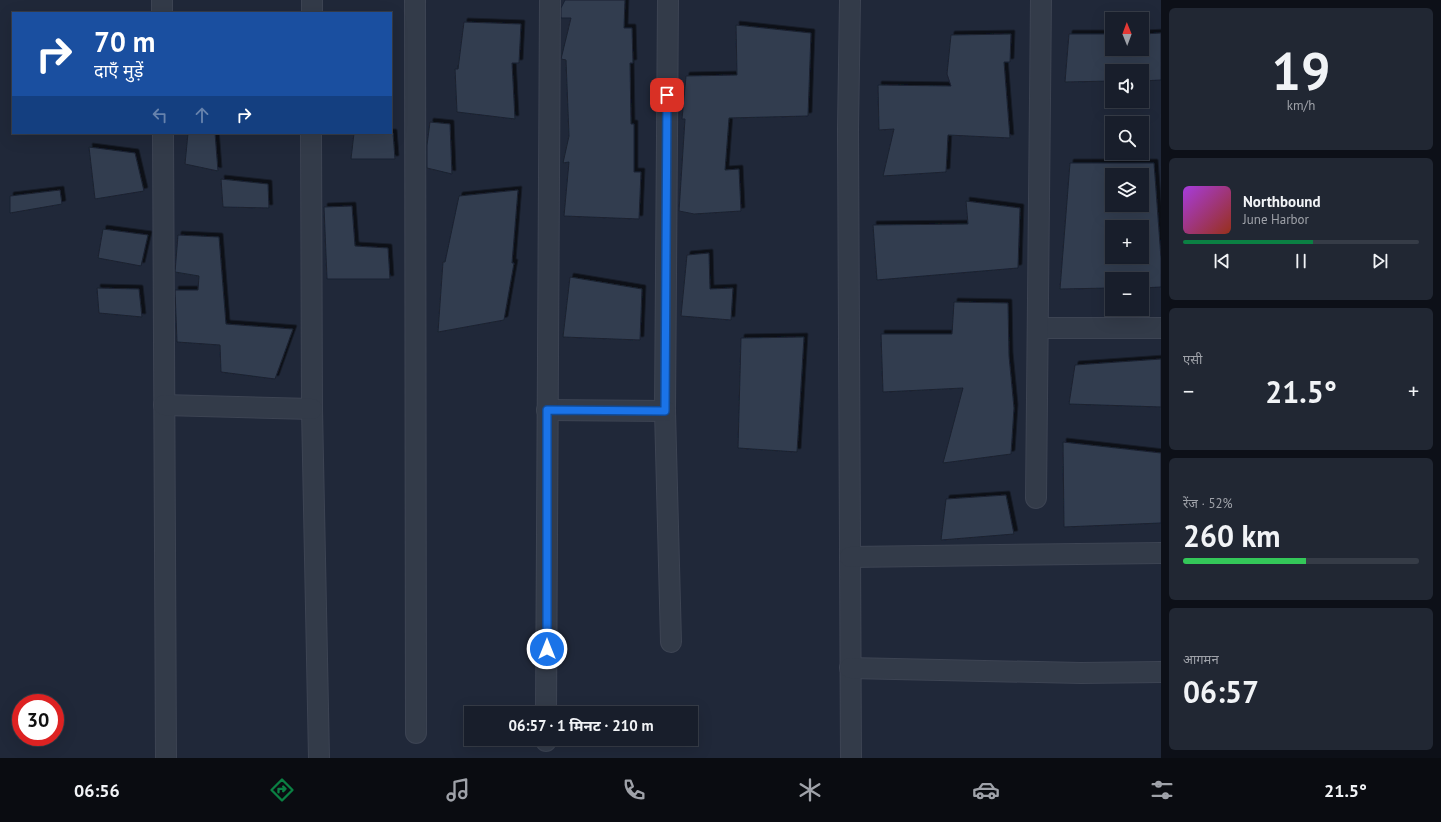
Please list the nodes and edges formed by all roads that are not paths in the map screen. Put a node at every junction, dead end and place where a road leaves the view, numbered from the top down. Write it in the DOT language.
graph roads {
  1 [pos="162,0"];
  2 [pos="312,0"];
  3 [pos="414,0"];
  4 [pos="550,0"];
  5 [pos="668,0"];
  6 [pos="850,0"];
  7 [pos="1041,0"];
  8 [pos="162,12"];
  9 [pos="312,12"];
  10 [pos="163,134"];
  11 [pos="311,134"];
  12 [pos="1038,328"];
  13 [pos="1161,328"];
  14 [pos="164,404"];
  15 [pos="312,409"];
  16 [pos="547,410"];
  17 [pos="665,411"];
  18 [pos="1036,498"];
  19 [pos="1161,553"];
  20 [pos="850,558"];
  21 [pos="671,642"];
  22 [pos="850,668"];
  23 [pos="1161,672"];
  24 [pos="546,706"];
  25 [pos="416,733"];
  26 [pos="166,758"];
  27 [pos="319,758"];
  28 [pos="850,758"];
  1 -- 8 [label="street"];
  2 -- 9 [label="street"];
  3 -- 25 [label="street"];
  4 -- 16 [label="street"];
  5 -- 17 [label="street"];
  6 -- 20 [label="street"];
  7 -- 12 [label="street"];
  10 -- 14 [label="street"];
  11 -- 15 [label="street"];
  12 -- 13 [label="street"];
  12 -- 18 [label="street"];
  14 -- 15 [label="street"];
  14 -- 26 [label="street"];
  15 -- 27 [label="street"];
  16 -- 17 [label="street"];
  16 -- 24 [label="street"];
  17 -- 21 [label="street"];
  19 -- 20 [label="street"];
  20 -- 22 [label="street"];
  22 -- 23 [label="street"];
  22 -- 28 [label="street"];
}
